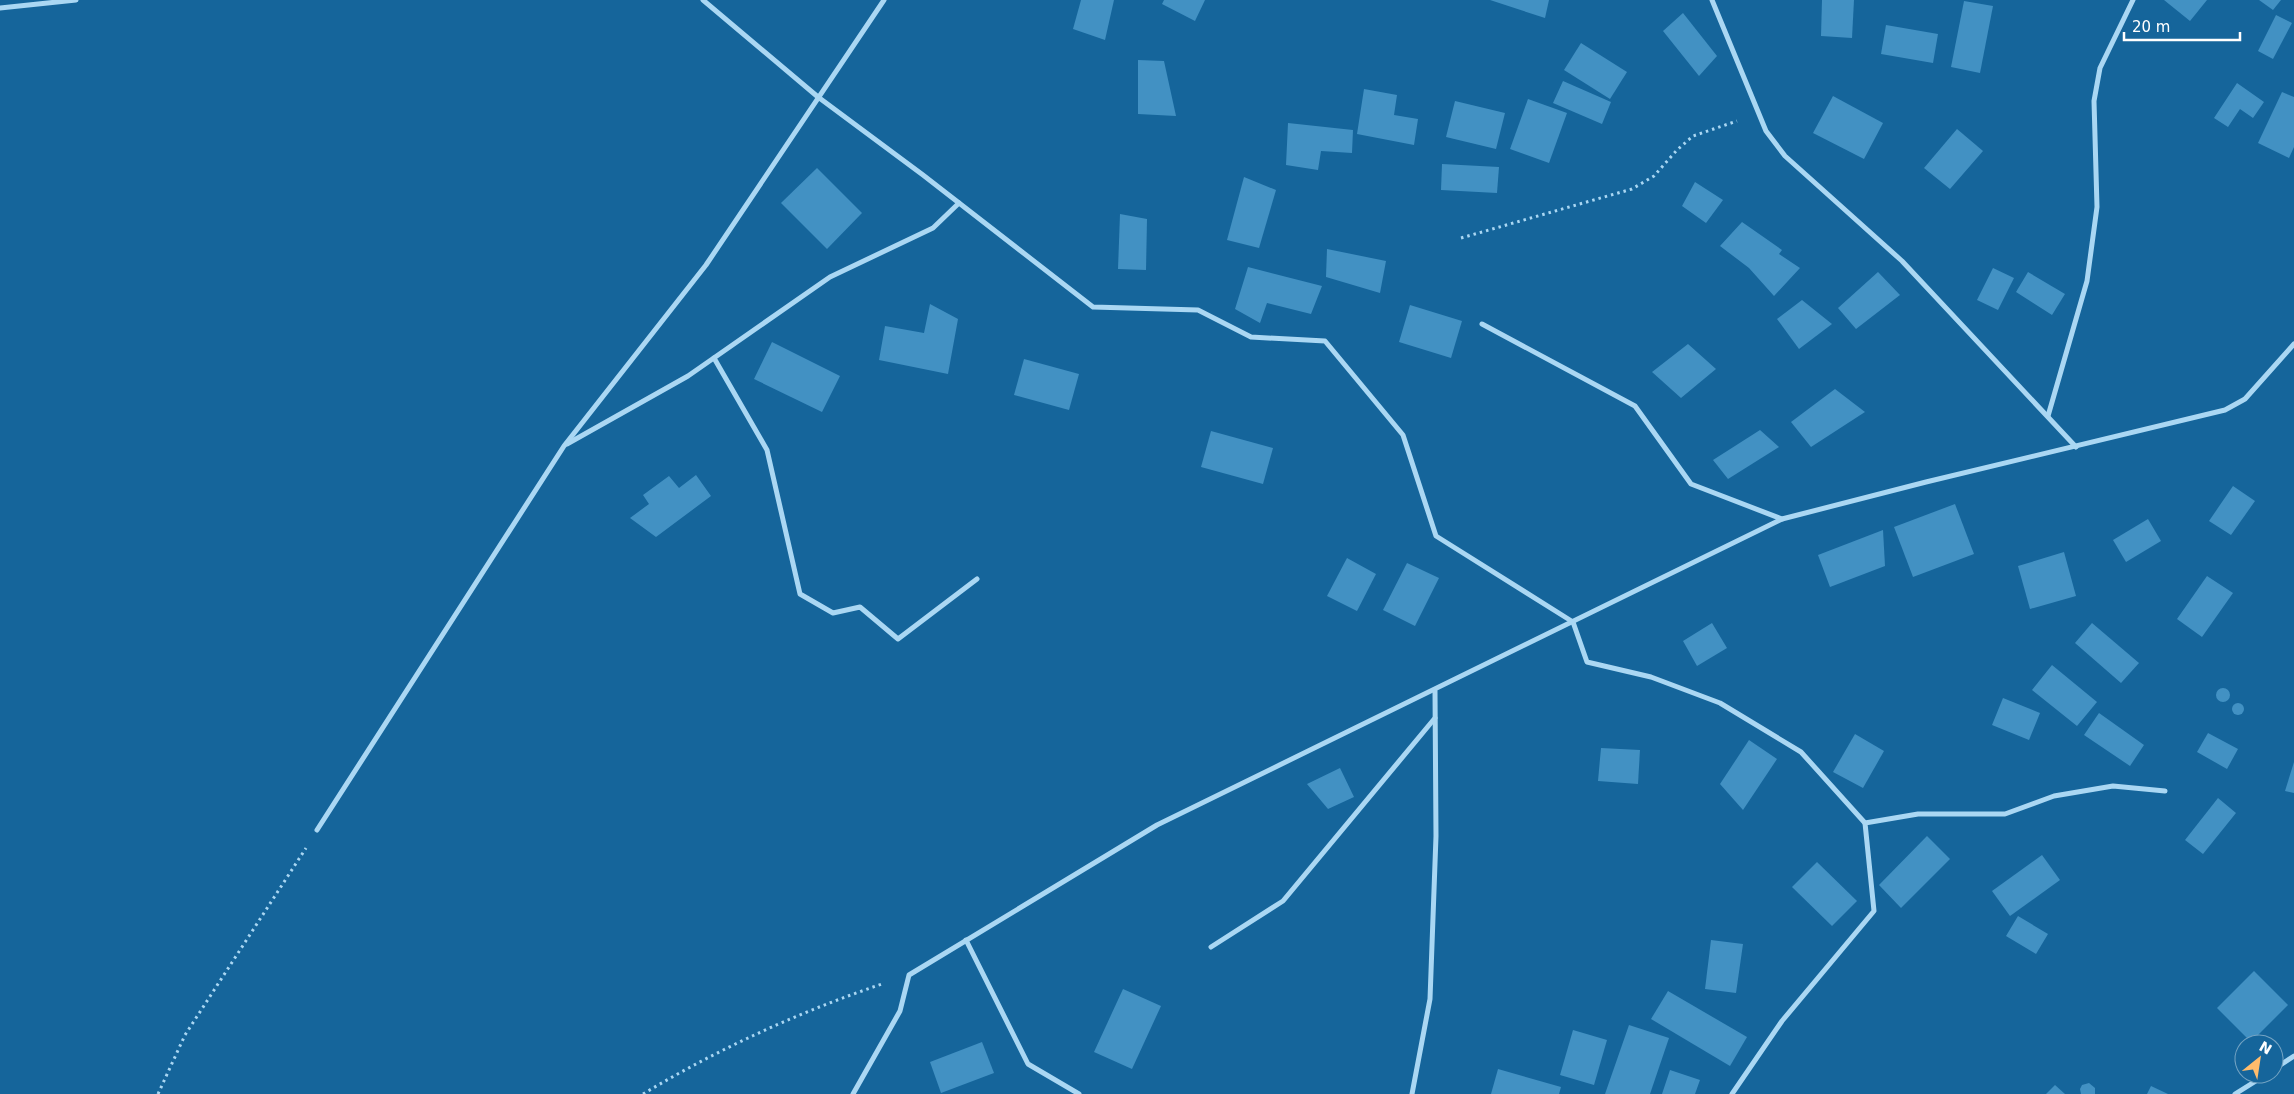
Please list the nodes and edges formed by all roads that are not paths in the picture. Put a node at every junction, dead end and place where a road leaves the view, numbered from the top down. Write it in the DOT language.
graph roads {
  1 [pos="76,0"];
  2 [pos="703,0"];
  3 [pos="884,0"];
  4 [pos="1712,0"];
  5 [pos="2133,0"];
  6 [pos="0,8"];
  7 [pos="818,97"];
  8 [pos="959,203"];
  9 [pos="1482,324"];
  10 [pos="2294,344"];
  11 [pos="714,358"];
  12 [pos="2048,416"];
  13 [pos="564,446"];
  14 [pos="2076,447"];
  15 [pos="1782,519"];
  16 [pos="977,579"];
  17 [pos="1573,622"];
  18 [pos="1435,691"];
  19 [pos="1435,718"];
  20 [pos="2165,791"];
  21 [pos="1865,823"];
  22 [pos="317,830"];
  23 [pos="966,940"];
  24 [pos="1211,947"];
  25 [pos="2250,1084"];
  26 [pos="853,1094"];
  27 [pos="1080,1094"];
  28 [pos="1412,1094"];
  29 [pos="1732,1094"];
  30 [pos="2235,1094"];
  1 -- 6 [label="street"];
  2 -- 7 [label="street"];
  3 -- 7 [label="street"];
  4 -- 12 [label="street"];
  5 -- 12 [label="street"];
  7 -- 8 [label="street"];
  7 -- 13 [label="street"];
  8 -- 11 [label="street"];
  8 -- 17 [label="street"];
  9 -- 15 [label="street"];
  10 -- 14 [label="street"];
  11 -- 13 [label="street"];
  11 -- 16 [label="street"];
  12 -- 14 [label="street"];
  13 -- 22 [label="street"];
  14 -- 15 [label="street"];
  15 -- 17 [label="street"];
  17 -- 18 [label="street"];
  17 -- 21 [label="street"];
  18 -- 19 [label="street"];
  18 -- 23 [label="street"];
  19 -- 24 [label="street"];
  19 -- 28 [label="street"];
  20 -- 21 [label="street"];
  21 -- 29 [label="street"];
  23 -- 26 [label="street"];
  23 -- 27 [label="street"];
  25 -- 30 [label="street"];
}
